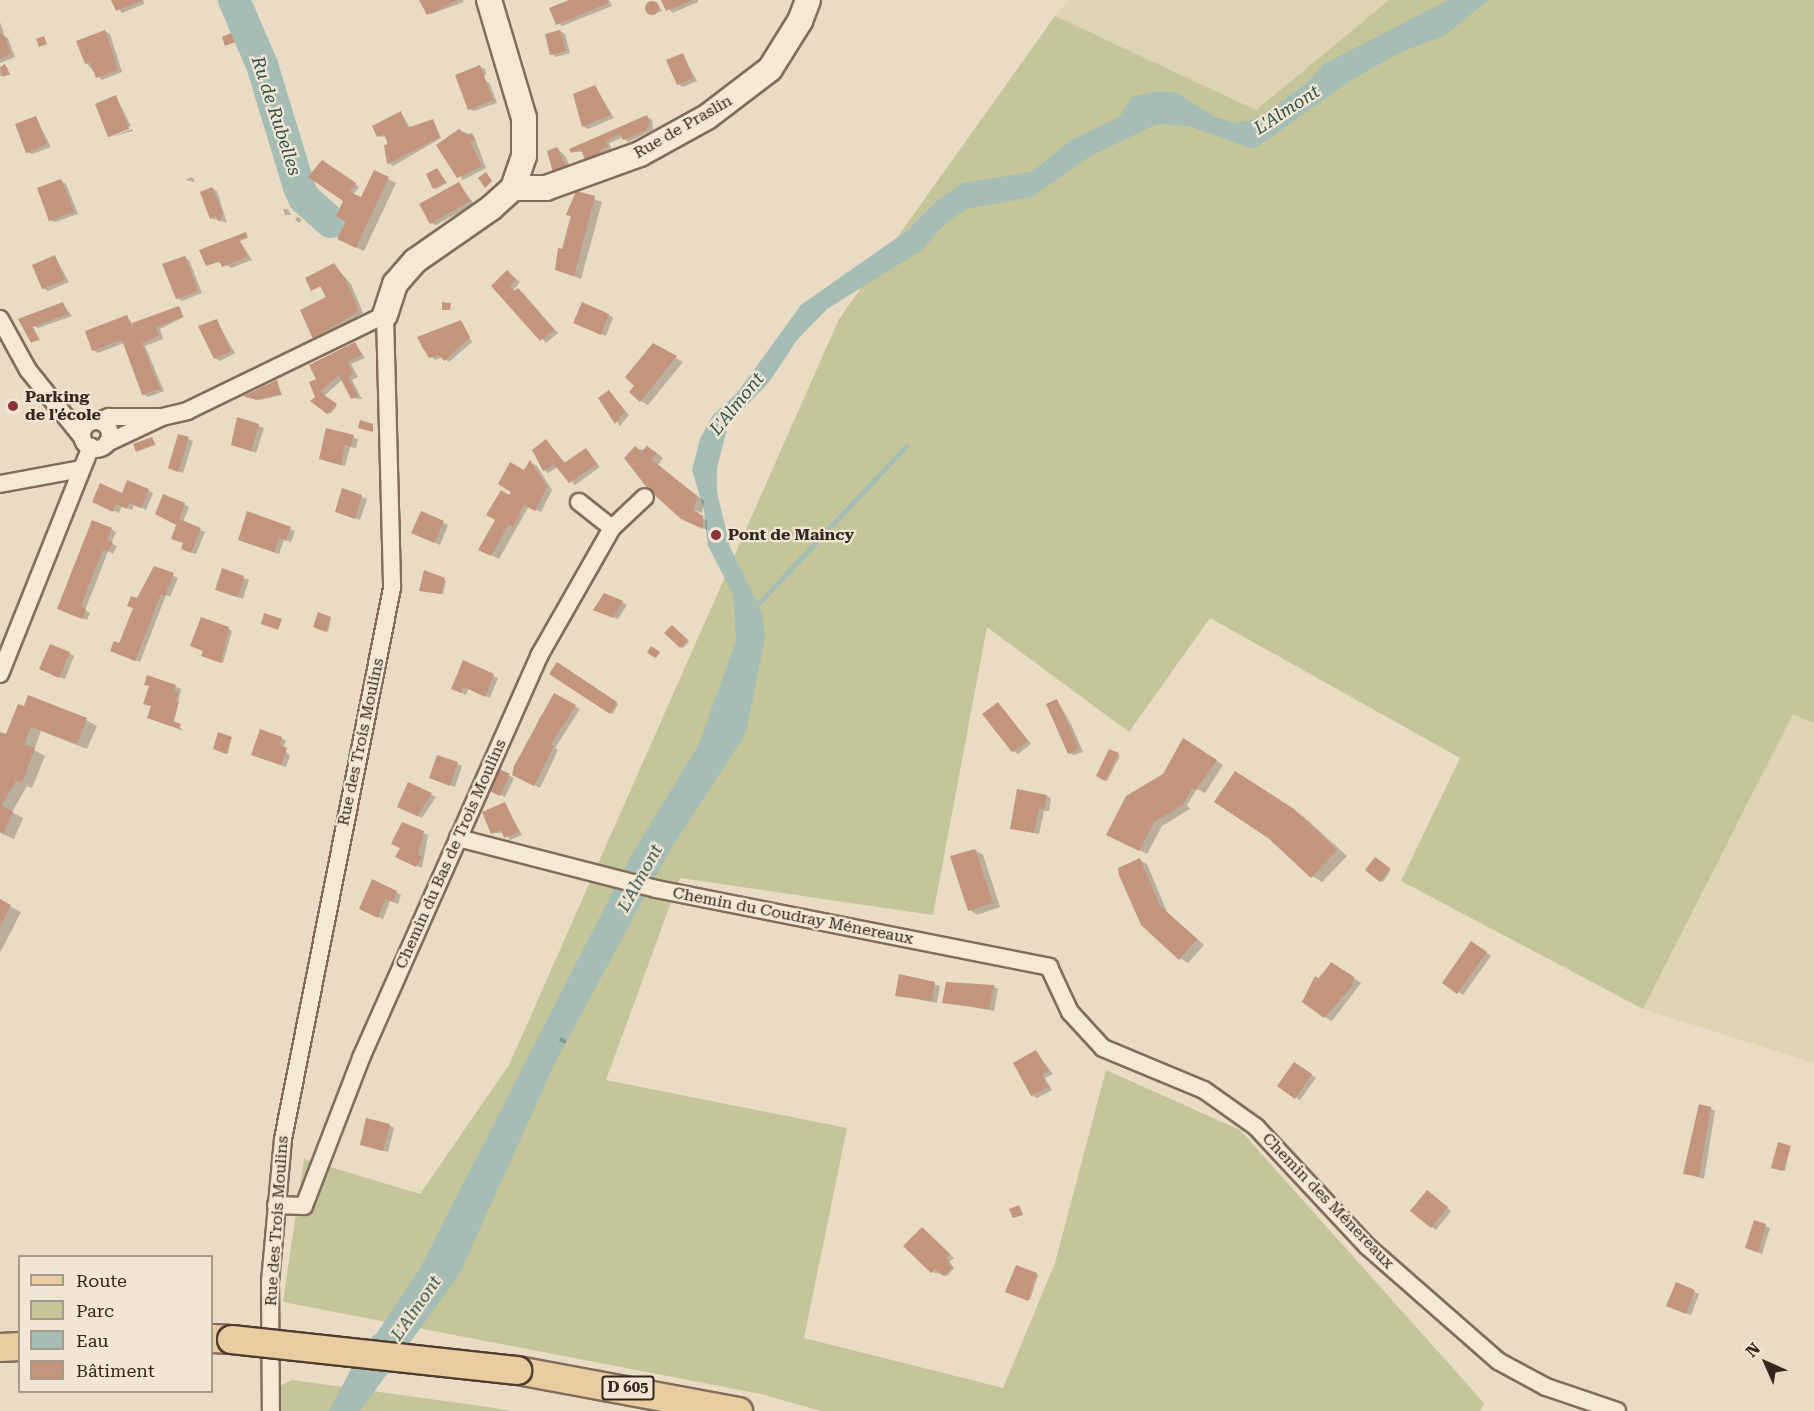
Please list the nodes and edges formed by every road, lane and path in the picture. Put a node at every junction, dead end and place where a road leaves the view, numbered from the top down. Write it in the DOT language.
graph roads {
  1 [pos="489,0"];
  2 [pos="808,0"];
  3 [pos="513,188"];
  4 [pos="384,315"];
  5 [pos="0,319"];
  6 [pos="51,398"];
  7 [pos="162,417"];
  8 [pos="97,421"];
  9 [pos="93,443"];
  10 [pos="81,470"];
  11 [pos="0,484"];
  12 [pos="645,496"];
  13 [pos="579,502"];
  14 [pos="612,528"];
  15 [pos="0,674"];
  16 [pos="458,838"];
  17 [pos="1093,1037"];
  18 [pos="276,1205"];
  19 [pos="0,1332"];
  20 [pos="18,1332"];
  21 [pos="221,1345"];
  22 [pos="18,1346"];
  23 [pos="0,1347"];
  24 [pos="515,1377"];
  25 [pos="270,1411"];
  26 [pos="671,1411"];
  27 [pos="738,1411"];
  28 [pos="1617,1411"];
  1 -- 3 [label="street"];
  2 -- 3 [label="street, Rue de Praslin"];
  3 -- 4 [label="street"];
  4 -- 7 [label="street"];
  4 -- 18 [label="street, Rue des Trois Moulins"];
  5 -- 6 [label="street"];
  6 -- 8 [label="street"];
  6 -- 9 [label="street"];
  7 -- 8 [label="street"];
  7 -- 9 [label="street"];
  8 -- 9 [label="street"];
  8 -- 9 [label="street"];
  9 -- 10 [label="street"];
  10 -- 11 [label="street"];
  10 -- 15 [label="street"];
  12 -- 14 [label="street, Chemin du Bas de Trois Moulins"];
  13 -- 14 [label="street"];
  14 -- 16 [label="street, Chemin du Bas de Trois Moulins"];
  16 -- 17 [label="street, Chemin du Coudray Ménereaux"];
  16 -- 18 [label="street, Chemin du Bas de Trois Moulins"];
  17 -- 28 [label="street, Chemin des Ménereaux"];
  18 -- 25 [label="street, Rue des Trois Moulins"];
  19 -- 20 [label="main road"];
  21 -- 24 [label="main road, D 605, bridge"];
  22 -- 23 [label="main road"];
  24 -- 26 [label="main road, D 605"];
  24 -- 27 [label="main road, D 605"];
}
